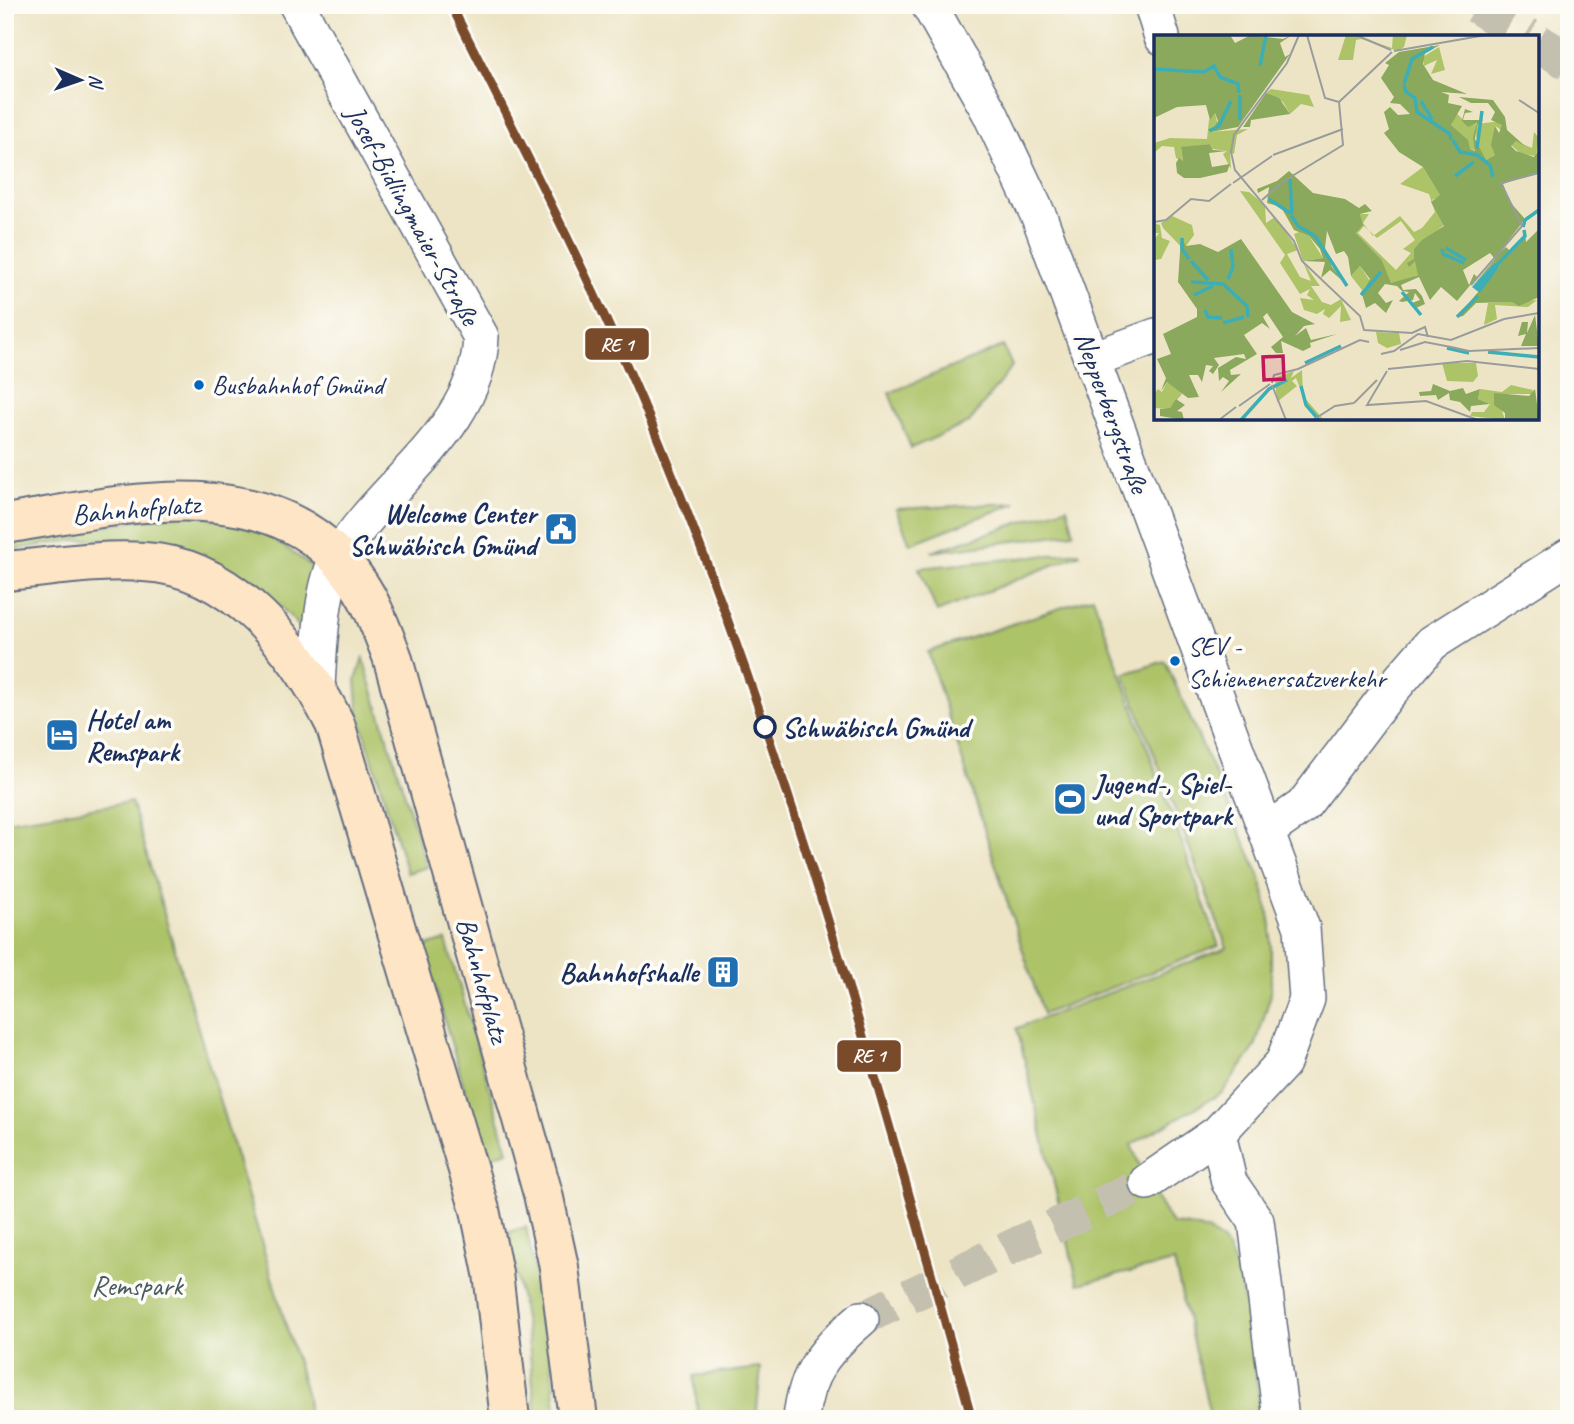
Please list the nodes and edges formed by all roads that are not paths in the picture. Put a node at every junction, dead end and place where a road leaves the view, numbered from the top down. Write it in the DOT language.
graph roads {
  1 [pos="297,5"];
  2 [pos="929,5"];
  3 [pos="1152,5"];
  4 [pos="1161,35"];
  5 [pos="1154,338"];
  6 [pos="1093,359"];
  7 [pos="5,524"];
  8 [pos="1569,555"];
  9 [pos="338,558"];
  10 [pos="5,571"];
  11 [pos="317,687"];
  12 [pos="1267,831"];
  13 [pos="1218,1133"];
  14 [pos="1147,1182"];
  15 [pos="860,1319"];
  16 [pos="510,1419"];
  17 [pos="578,1419"];
  18 [pos="801,1419"];
  19 [pos="1281,1419"];
  1 -- 9 [label="street, Josef-Bidlingmaier-Straße"];
  2 -- 6 [label="street, Nepperbergstraße"];
  3 -- 4 [label="street"];
  5 -- 6 [label="street"];
  6 -- 12 [label="street, Nepperbergstraße"];
  7 -- 9 [label="main road, Bahnhofplatz"];
  8 -- 12 [label="street"];
  9 -- 11 [label="street, Bahnhofplatz"];
  9 -- 17 [label="main road, Bahnhofplatz"];
  10 -- 11 [label="main road, Bahnhofplatz"];
  11 -- 16 [label="main road, Bahnhofplatz"];
  12 -- 13 [label="street, Nepperbergstraße"];
  13 -- 14 [label="street, Nepperbergstraße"];
  13 -- 19 [label="street"];
  15 -- 18 [label="street"];
}
